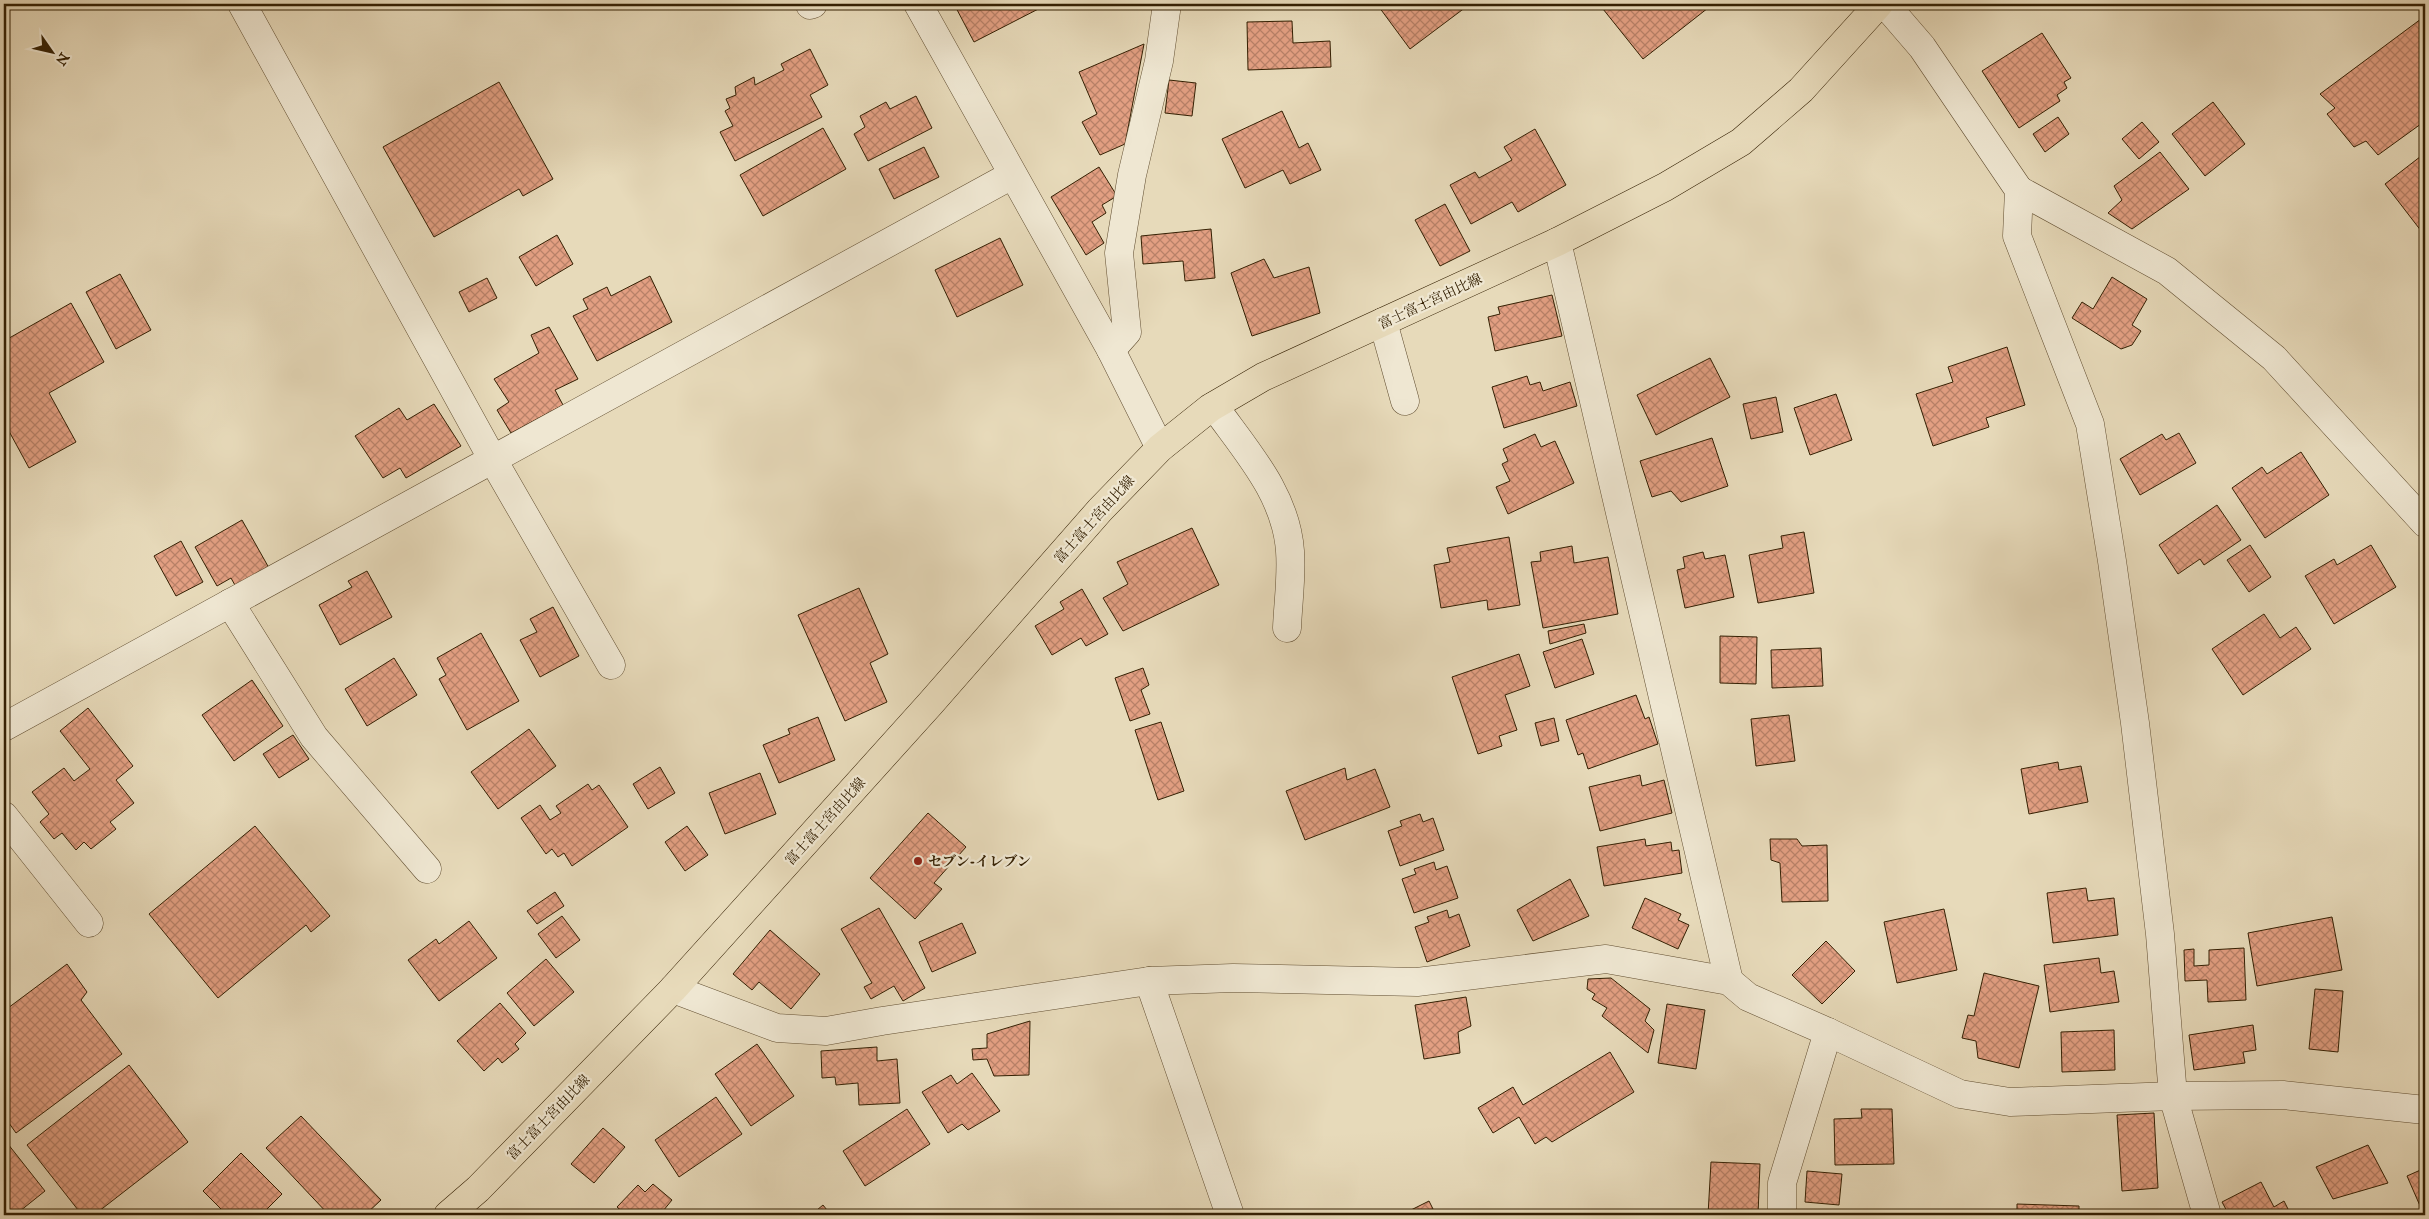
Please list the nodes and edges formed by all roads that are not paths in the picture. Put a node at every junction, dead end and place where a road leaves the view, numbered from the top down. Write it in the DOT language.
graph roads {
  1 [pos="242,4"];
  2 [pos="918,4"];
  3 [pos="1167,4"];
  4 [pos="1879,4"];
  5 [pos="1885,4"];
  6 [pos="1012,175"];
  7 [pos="2019,190"];
  8 [pos="1557,242"];
  9 [pos="1383,322"];
  10 [pos="1111,350"];
  11 [pos="1406,401"];
  12 [pos="1214,406"];
  13 [pos="1160,448"];
  14 [pos="493,460"];
  15 [pos="2425,523"];
  16 [pos="230,603"];
  17 [pos="1287,628"];
  18 [pos="611,666"];
  19 [pos="4,727"];
  20 [pos="4,816"];
  21 [pos="427,869"];
  22 [pos="89,923"];
  23 [pos="1730,981"];
  24 [pos="1149,982"];
  25 [pos="673,989"];
  26 [pos="1828,1032"];
  27 [pos="2174,1096"];
  28 [pos="2425,1110"];
  29 [pos="448,1215"];
  30 [pos="1230,1215"];
  31 [pos="1782,1215"];
  32 [pos="2207,1215"];
  1 -- 14 [label="street"];
  2 -- 6 [label="street"];
  3 -- 10 [label="street"];
  4 -- 8 [label="main road, 富士富士宮由比線"];
  5 -- 7 [label="street"];
  6 -- 10 [label="street"];
  6 -- 14 [label="street"];
  7 -- 15 [label="street"];
  7 -- 27 [label="street"];
  8 -- 9 [label="main road, 富士富士宮由比線"];
  8 -- 23 [label="street"];
  9 -- 11 [label="street"];
  9 -- 12 [label="main road, 富士富士宮由比線"];
  10 -- 13 [label="street"];
  12 -- 13 [label="main road, 富士富士宮由比線"];
  12 -- 17 [label="street"];
  13 -- 25 [label="main road, 富士富士宮由比線"];
  14 -- 16 [label="street"];
  14 -- 18 [label="street"];
  16 -- 19 [label="street"];
  16 -- 21 [label="street"];
  20 -- 22 [label="street"];
  23 -- 24 [label="street"];
  23 -- 26 [label="street"];
  24 -- 25 [label="street"];
  24 -- 30 [label="street"];
  25 -- 29 [label="main road, 富士富士宮由比線"];
  26 -- 27 [label="street"];
  26 -- 31 [label="street"];
  27 -- 28 [label="street"];
  27 -- 32 [label="street"];
}
